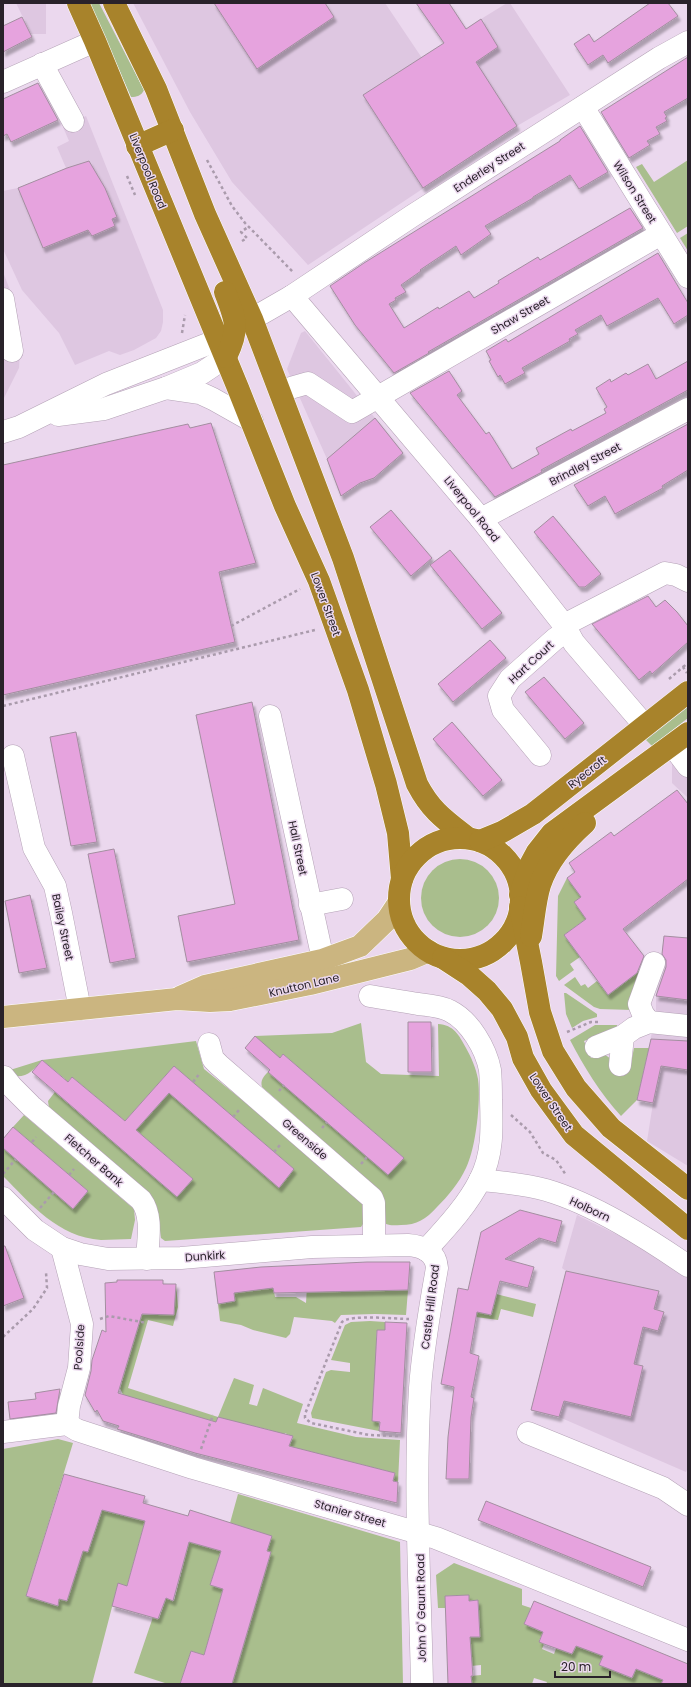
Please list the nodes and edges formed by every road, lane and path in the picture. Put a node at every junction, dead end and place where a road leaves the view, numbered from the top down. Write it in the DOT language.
graph roads {
  1 [pos="78,3"];
  2 [pos="114,3"];
  3 [pos="95,42"];
  4 [pos="688,42"];
  5 [pos="42,64"];
  6 [pos="3,82"];
  7 [pos="583,107"];
  8 [pos="73,121"];
  9 [pos="173,130"];
  10 [pos="138,146"];
  11 [pos="204,155"];
  12 [pos="248,227"];
  13 [pos="661,234"];
  14 [pos="242,241"];
  15 [pos="294,273"];
  16 [pos="688,277"];
  17 [pos="292,296"];
  18 [pos="3,299"];
  19 [pos="238,335"];
  20 [pos="7,357"];
  21 [pos="106,384"];
  22 [pos="166,388"];
  23 [pos="280,392"];
  24 [pos="379,397"];
  25 [pos="115,405"];
  26 [pos="688,409"];
  27 [pos="39,417"];
  28 [pos="252,421"];
  29 [pos="3,432"];
  30 [pos="481,519"];
  31 [pos="688,581"];
  32 [pos="304,588"];
  33 [pos="231,626"];
  34 [pos="320,628"];
  35 [pos="565,628"];
  36 [pos="688,663"];
  37 [pos="683,667"];
  38 [pos="665,683"];
  39 [pos="685,685"];
  40 [pos="3,706"];
  41 [pos="270,716"];
  42 [pos="645,726"];
  43 [pos="680,739"];
  44 [pos="540,755"];
  45 [pos="13,756"];
  46 [pos="688,766"];
  47 [pos="607,792"];
  48 [pos="474,840"];
  49 [pos="402,879"];
  50 [pos="342,899"];
  51 [pos="520,901"];
  52 [pos="399,902"];
  53 [pos="310,905"];
  54 [pos="529,951"];
  55 [pos="434,954"];
  56 [pos="654,963"];
  57 [pos="325,970"];
  58 [pos="370,996"];
  59 [pos="80,1009"];
  60 [pos="3,1017"];
  61 [pos="649,1022"];
  62 [pos="688,1026"];
  63 [pos="624,1036"];
  64 [pos="209,1044"];
  65 [pos="596,1047"];
  66 [pos="620,1065"];
  67 [pos="4,1077"];
  68 [pos="508,1113"];
  69 [pos="16,1159"];
  70 [pos="3,1174"];
  71 [pos="569,1178"];
  72 [pos="480,1180"];
  73 [pos="688,1189"];
  74 [pos="3,1198"];
  75 [pos="688,1229"];
  76 [pos="41,1236"];
  77 [pos="374,1245"];
  78 [pos="62,1248"];
  79 [pos="426,1250"];
  80 [pos="147,1259"];
  81 [pos="688,1266"];
  82 [pos="428,1321"];
  83 [pos="147,1323"];
  84 [pos="82,1324"];
  85 [pos="3,1337"];
  86 [pos="213,1415"];
  87 [pos="67,1424"];
  88 [pos="3,1432"];
  89 [pos="528,1433"];
  90 [pos="418,1437"];
  91 [pos="193,1468"];
  92 [pos="688,1505"];
  93 [pos="419,1533"];
  94 [pos="688,1640"];
  95 [pos="422,1684"];
  1 -- 3 [label="highway, Liverpool Road"];
  2 -- 9 [label="highway"];
  3 -- 5 [label="street"];
  3 -- 10 [label="highway, Liverpool Road"];
  4 -- 7 [label="street, Enderley Street"];
  5 -- 6 [label="street"];
  5 -- 8 [label="street"];
  7 -- 13 [label="street, Wilson Street"];
  7 -- 17 [label="street, Enderley Street"];
  9 -- 10 [label="highway"];
  9 -- 19 [label="highway"];
  10 -- 19 [label="highway, Liverpool Road"];
  11 -- 12 [label="path"];
  12 -- 14 [label="path"];
  12 -- 15 [label="path"];
  13 -- 16 [label="street, Wilson Street"];
  13 -- 24 [label="street, Shaw Street"];
  17 -- 19 [label="street, Enderley Street"];
  17 -- 24 [label="street, Liverpool Road"];
  18 -- 20 [label="street"];
  19 -- 21 [label="street"];
  19 -- 22 [label="street"];
  19 -- 23 [label="highway"];
  19 -- 28 [label="highway, Lower Street"];
  21 -- 25 [label="street"];
  21 -- 27 [label="street"];
  22 -- 25 [label="street"];
  22 -- 28 [label="street"];
  23 -- 24 [label="street, Shaw Street"];
  23 -- 48 [label="highway"];
  24 -- 30 [label="street, Liverpool Road"];
  25 -- 27 [label="street"];
  26 -- 30 [label="street, Brindley Street"];
  27 -- 29 [label="street"];
  28 -- 49 [label="highway, Lower Street"];
  30 -- 35 [label="street, Liverpool Road"];
  31 -- 35 [label="street"];
  32 -- 33 [label="path"];
  34 -- 40 [label="path"];
  35 -- 42 [label="street, Liverpool Road"];
  35 -- 44 [label="street, Hart Court"];
  36 -- 37 [label="path"];
  37 -- 38 [label="path"];
  37 -- 39 [label="path"];
  39 -- 42 [label="highway, Ryecroft"];
  41 -- 53 [label="street, Hall Street"];
  42 -- 48 [label="highway, Ryecroft"];
  43 -- 46 [label="street"];
  43 -- 47 [label="highway"];
  45 -- 59 [label="street, Bailey Street"];
  47 -- 51 [label="highway"];
  47 -- 54 [label="highway"];
  48 -- 49 [label="highway"];
  48 -- 51 [label="highway"];
  49 -- 52 [label="highway"];
  50 -- 53 [label="street"];
  51 -- 54 [label="highway"];
  51 -- 55 [label="highway"];
  52 -- 55 [label="highway"];
  52 -- 57 [label="main road, Knutton Lane"];
  53 -- 57 [label="street, Hall Street"];
  54 -- 73 [label="highway"];
  55 -- 57 [label="main road, Knutton Lane"];
  55 -- 75 [label="highway, Lower Street"];
  56 -- 61 [label="street"];
  57 -- 59 [label="main road, Knutton Lane"];
  58 -- 72 [label="street, Castle Hill Road"];
  59 -- 60 [label="main road, Knutton Lane"];
  61 -- 62 [label="street"];
  61 -- 63 [label="street"];
  63 -- 65 [label="street"];
  63 -- 66 [label="street"];
  64 -- 77 [label="street, Greenside"];
  67 -- 80 [label="street, Fletcher Bank"];
  68 -- 71 [label="path"];
  69 -- 70 [label="path"];
  72 -- 79 [label="street, Castle Hill Road"];
  72 -- 81 [label="street, Holborn"];
  74 -- 76 [label="street, Dunkirk"];
  76 -- 78 [label="street, Dunkirk"];
  76 -- 85 [label="path"];
  77 -- 79 [label="street, Dunkirk"];
  77 -- 80 [label="street, Dunkirk"];
  78 -- 80 [label="street, Dunkirk"];
  78 -- 84 [label="street, Poolside"];
  79 -- 82 [label="street, Castle Hill Road"];
  82 -- 90 [label="street, Castle Hill Road"];
  82 -- 90 [label="path"];
  83 -- 84 [label="path"];
  84 -- 87 [label="street, Poolside"];
  86 -- 91 [label="path"];
  87 -- 88 [label="street"];
  87 -- 91 [label="street, Stanier Street"];
  89 -- 92 [label="street"];
  90 -- 93 [label="street, Castle Hill Road"];
  91 -- 93 [label="street, Stanier Street"];
  93 -- 94 [label="street, Stanier Street"];
  93 -- 95 [label="street, John O' Gaunt Road"];
}
